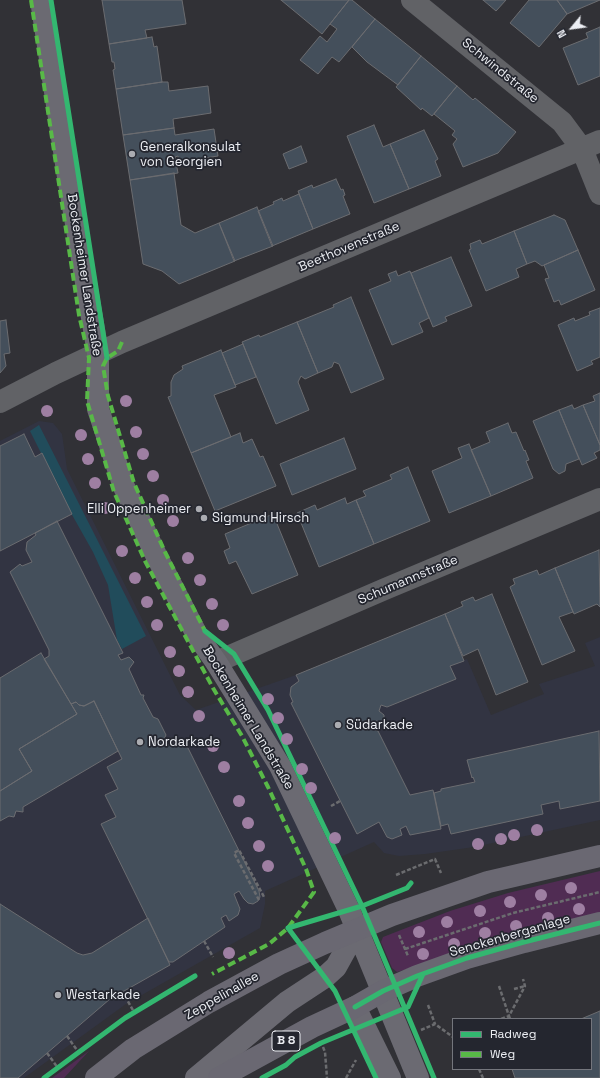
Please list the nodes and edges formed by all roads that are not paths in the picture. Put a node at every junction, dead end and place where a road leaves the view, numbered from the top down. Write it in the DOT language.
graph roads {
  1 [pos="41,0"];
  2 [pos="412,0"];
  3 [pos="591,145"];
  4 [pos="600,194"];
  5 [pos="98,353"];
  6 [pos="0,402"];
  7 [pos="600,499"];
  8 [pos="216,662"];
  9 [pos="600,856"];
  10 [pos="600,923"];
  11 [pos="357,929"];
  12 [pos="383,991"];
  13 [pos="355,1007"];
  14 [pos="96,1078"];
  15 [pos="196,1078"];
  16 [pos="219,1078"];
  17 [pos="390,1078"];
  18 [pos="418,1078"];
  1 -- 5 [label="main road, Bockenheimer Landstraße"];
  2 -- 3 [label="street, Schwindstraße"];
  3 -- 4 [label="street, Schwindstraße"];
  3 -- 5 [label="street, Beethovenstraße"];
  5 -- 6 [label="street, Beethovenstraße"];
  5 -- 8 [label="main road, Bockenheimer Landstraße"];
  7 -- 8 [label="street, Schumannstraße"];
  8 -- 11 [label="main road, Bockenheimer Landstraße"];
  9 -- 11 [label="main road"];
  10 -- 12 [label="main road, Senckenberganlage / B 8"];
  11 -- 12 [label="main road, Bockenheimer Landstraße"];
  11 -- 14 [label="main road, Zeppelinallee"];
  11 -- 15 [label="main road"];
  12 -- 13 [label="main road, B 8"];
  12 -- 18 [label="main road, Bockenheimer Landstraße"];
  13 -- 16 [label="main road, B 8"];
  13 -- 17 [label="main road"];
}
